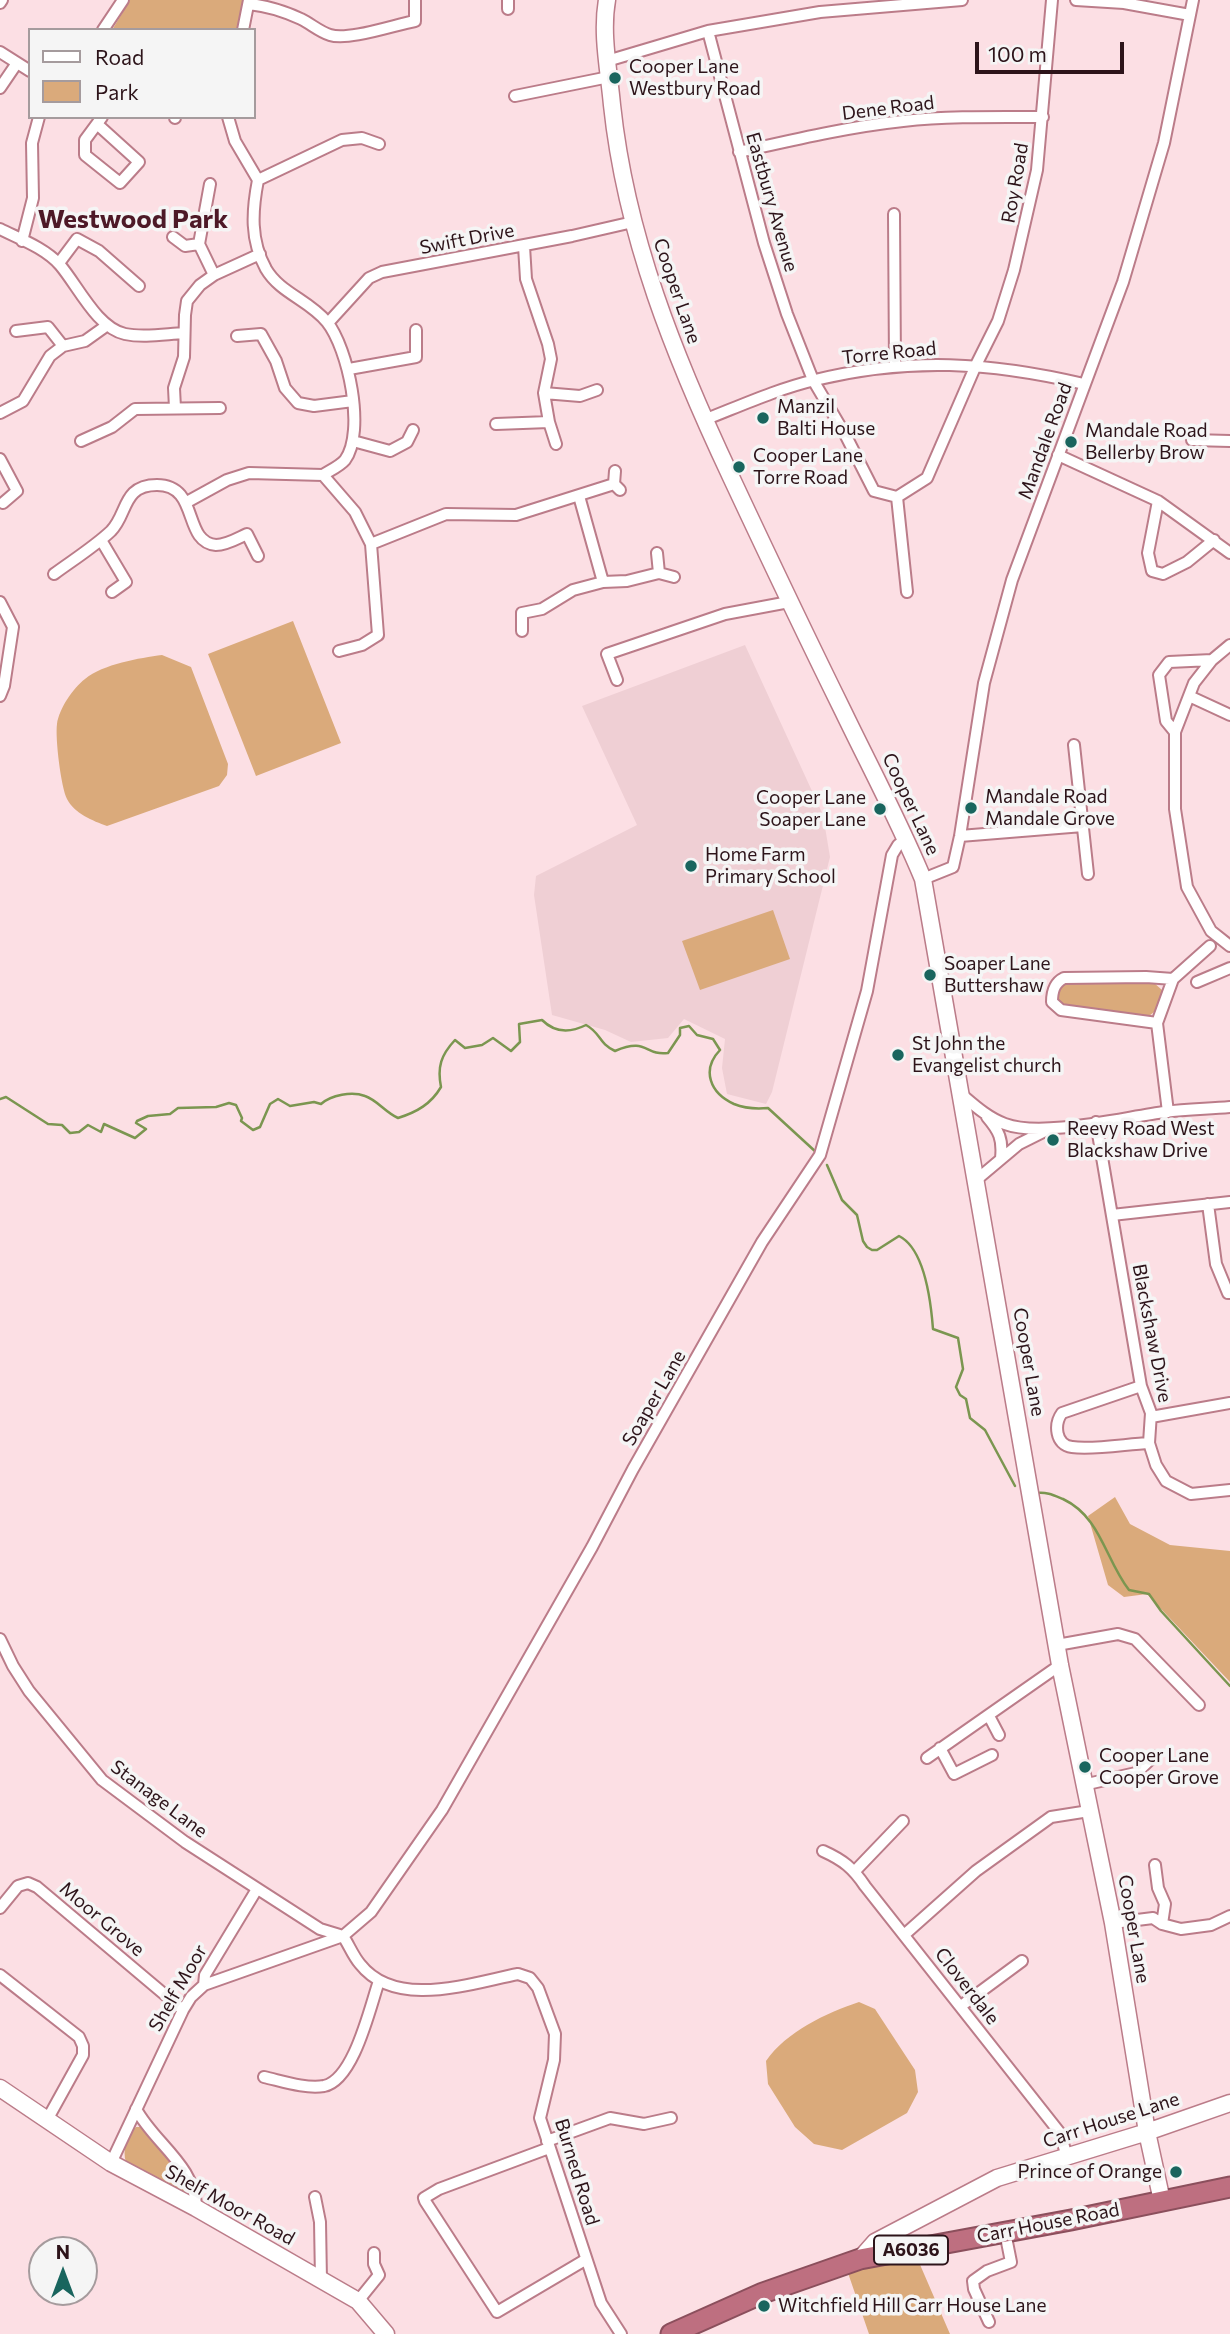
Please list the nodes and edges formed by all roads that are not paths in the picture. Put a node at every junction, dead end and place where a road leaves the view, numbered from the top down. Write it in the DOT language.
graph roads {
  1 [pos="123,0"];
  2 [pos="415,0"];
  3 [pos="607,0"];
  4 [pos="962,0"];
  5 [pos="1052,0"];
  6 [pos="1076,0"];
  7 [pos="1193,0"];
  8 [pos="249,2"];
  9 [pos="1190,15"];
  10 [pos="104,28"];
  11 [pos="243,28"];
  12 [pos="708,31"];
  13 [pos="0,52"];
  14 [pos="17,63"];
  15 [pos="608,69"];
  16 [pos="28,70"];
  17 [pos="0,88"];
  18 [pos="515,96"];
  19 [pos="1043,117"];
  20 [pos="38,119"];
  21 [pos="229,119"];
  22 [pos="100,121"];
  23 [pos="379,144"];
  24 [pos="739,152"];
  25 [pos="258,180"];
  26 [pos="210,184"];
  27 [pos="894,214"];
  28 [pos="633,222"];
  29 [pos="0,229"];
  30 [pos="173,237"];
  31 [pos="22,241"];
  32 [pos="199,244"];
  33 [pos="524,246"];
  34 [pos="260,254"];
  35 [pos="59,263"];
  36 [pos="214,275"];
  37 [pos="139,286"];
  38 [pos="328,323"];
  39 [pos="106,326"];
  40 [pos="416,330"];
  41 [pos="16,331"];
  42 [pos="184,333"];
  43 [pos="237,337"];
  44 [pos="63,346"];
  45 [pos="976,365"];
  46 [pos="895,366"];
  47 [pos="349,369"];
  48 [pos="813,380"];
  49 [pos="1084,384"];
  50 [pos="597,390"];
  51 [pos="544,393"];
  52 [pos="353,401"];
  53 [pos="175,408"];
  54 [pos="220,408"];
  55 [pos="0,413"];
  56 [pos="704,419"];
  57 [pos="549,422"];
  58 [pos="496,425"];
  59 [pos="413,430"];
  60 [pos="1192,440"];
  61 [pos="82,441"];
  62 [pos="353,441"];
  63 [pos="1230,441"];
  64 [pos="556,444"];
  65 [pos="1058,456"];
  66 [pos="0,459"];
  67 [pos="615,471"];
  68 [pos="323,475"];
  69 [pos="579,496"];
  70 [pos="897,497"];
  71 [pos="1158,501"];
  72 [pos="187,502"];
  73 [pos="3,503"];
  74 [pos="101,540"];
  75 [pos="1214,540"];
  76 [pos="371,544"];
  77 [pos="657,553"];
  78 [pos="1230,553"];
  79 [pos="258,556"];
  80 [pos="659,573"];
  81 [pos="54,574"];
  82 [pos="674,577"];
  83 [pos="603,582"];
  84 [pos="112,592"];
  85 [pos="907,592"];
  86 [pos="0,602"];
  87 [pos="789,602"];
  88 [pos="522,631"];
  89 [pos="1230,645"];
  90 [pos="339,652"];
  91 [pos="1212,660"];
  92 [pos="617,680"];
  93 [pos="0,696"];
  94 [pos="1189,696"];
  95 [pos="1230,715"];
  96 [pos="1175,732"];
  97 [pos="1074,745"];
  98 [pos="1083,826"];
  99 [pos="960,836"];
  100 [pos="906,839"];
  101 [pos="1088,874"];
  102 [pos="923,879"];
  103 [pos="1230,946"];
  104 [pos="1230,968"];
  105 [pos="1214,974"];
  106 [pos="1173,979"];
  107 [pos="1197,982"];
  108 [pos="1157,1023"];
  109 [pos="959,1093"];
  110 [pos="1230,1107"];
  111 [pos="1168,1112"];
  112 [pos="985,1114"];
  113 [pos="1096,1122"];
  114 [pos="1053,1128"];
  115 [pos="1000,1158"];
  116 [pos="975,1181"];
  117 [pos="1230,1202"];
  118 [pos="1209,1204"];
  119 [pos="1112,1215"];
  120 [pos="1230,1293"];
  121 [pos="1141,1386"];
  122 [pos="1230,1403"];
  123 [pos="1151,1417"];
  124 [pos="1149,1443"];
  125 [pos="1230,1490"];
  126 [pos="0,1639"];
  127 [pos="1057,1644"];
  128 [pos="1060,1665"];
  129 [pos="1199,1705"];
  130 [pos="989,1716"];
  131 [pos="999,1735"];
  132 [pos="940,1748"];
  133 [pos="992,1755"];
  134 [pos="1154,1756"];
  135 [pos="927,1758"];
  136 [pos="1083,1785"];
  137 [pos="1089,1811"];
  138 [pos="903,1821"];
  139 [pos="823,1851"];
  140 [pos="1155,1865"];
  141 [pos="855,1871"];
  142 [pos="257,1889"];
  143 [pos="0,1909"];
  144 [pos="1230,1916"];
  145 [pos="1113,1923"];
  146 [pos="1163,1924"];
  147 [pos="904,1935"];
  148 [pos="344,1936"];
  149 [pos="1022,1961"];
  150 [pos="0,1975"];
  151 [pos="380,1981"];
  152 [pos="204,1985"];
  153 [pos="961,2006"];
  154 [pos="183,2010"];
  155 [pos="264,2077"];
  156 [pos="0,2088"];
  157 [pos="1230,2103"];
  158 [pos="136,2109"];
  159 [pos="671,2118"];
  160 [pos="47,2120"];
  161 [pos="1147,2132"];
  162 [pos="548,2145"];
  163 [pos="1067,2157"];
  164 [pos="111,2163"];
  165 [pos="1230,2187"];
  166 [pos="315,2197"];
  167 [pos="1162,2201"];
  168 [pos="196,2208"];
  169 [pos="1005,2232"];
  170 [pos="374,2253"];
  171 [pos="860,2259"];
  172 [pos="586,2260"];
  173 [pos="321,2280"];
  174 [pos="358,2301"];
  175 [pos="989,2322"];
  176 [pos="386,2334"];
  177 [pos="621,2334"];
  178 [pos="671,2334"];
  1 -- 10 [label="street"];
  2 -- 8 [label="street"];
  3 -- 15 [label="main road, Cooper Lane"];
  4 -- 12 [label="street"];
  5 -- 19 [label="street, Roy Road"];
  6 -- 9 [label="street"];
  7 -- 9 [label="street, Mandale Road"];
  8 -- 11 [label="street"];
  9 -- 49 [label="street, Mandale Road"];
  12 -- 15 [label="street"];
  12 -- 24 [label="street, Eastbury Avenue"];
  13 -- 14 [label="street"];
  14 -- 16 [label="street"];
  14 -- 17 [label="street"];
  15 -- 18 [label="street"];
  15 -- 28 [label="main road, Cooper Lane"];
  19 -- 24 [label="street, Dene Road"];
  19 -- 45 [label="street, Roy Road"];
  20 -- 31 [label="street"];
  21 -- 25 [label="street"];
  22 -- 22 [label="street"];
  23 -- 25 [label="street"];
  24 -- 48 [label="street, Eastbury Avenue"];
  25 -- 34 [label="street"];
  26 -- 32 [label="street"];
  27 -- 46 [label="street"];
  28 -- 33 [label="street, Swift Drive"];
  28 -- 56 [label="main road, Cooper Lane"];
  29 -- 31 [label="street"];
  30 -- 32 [label="street"];
  31 -- 35 [label="street"];
  32 -- 36 [label="street"];
  33 -- 38 [label="street, Swift Drive"];
  33 -- 51 [label="street"];
  34 -- 36 [label="street"];
  34 -- 38 [label="street"];
  35 -- 37 [label="street"];
  35 -- 39 [label="street"];
  36 -- 42 [label="street"];
  38 -- 47 [label="street"];
  39 -- 42 [label="street"];
  39 -- 44 [label="street"];
  40 -- 47 [label="street"];
  41 -- 44 [label="street"];
  42 -- 53 [label="street"];
  43 -- 52 [label="street"];
  44 -- 55 [label="street"];
  45 -- 46 [label="street, Torre Road"];
  45 -- 49 [label="street, Torre Road"];
  45 -- 70 [label="street, Roy Road"];
  46 -- 48 [label="street, Torre Road"];
  47 -- 52 [label="street"];
  48 -- 56 [label="street, Torre Road"];
  48 -- 70 [label="street, Eastbury Avenue"];
  49 -- 65 [label="street, Mandale Road"];
  50 -- 51 [label="street"];
  51 -- 57 [label="street"];
  52 -- 62 [label="street"];
  53 -- 54 [label="street"];
  53 -- 61 [label="street"];
  56 -- 87 [label="main road, Cooper Lane"];
  57 -- 58 [label="street"];
  57 -- 64 [label="street"];
  59 -- 62 [label="street"];
  60 -- 63 [label="street"];
  62 -- 68 [label="street"];
  65 -- 71 [label="street"];
  65 -- 99 [label="street, Mandale Road"];
  66 -- 73 [label="street"];
  67 -- 69 [label="street"];
  68 -- 72 [label="street"];
  68 -- 76 [label="street"];
  69 -- 76 [label="street"];
  69 -- 83 [label="street"];
  70 -- 85 [label="street"];
  71 -- 75 [label="street"];
  71 -- 75 [label="street"];
  72 -- 74 [label="street"];
  72 -- 79 [label="street"];
  74 -- 81 [label="street"];
  74 -- 84 [label="street"];
  75 -- 78 [label="street"];
  76 -- 90 [label="street"];
  77 -- 80 [label="street"];
  80 -- 82 [label="street"];
  80 -- 83 [label="street"];
  83 -- 88 [label="street"];
  86 -- 93 [label="street"];
  87 -- 92 [label="street"];
  87 -- 100 [label="main road, Cooper Lane"];
  89 -- 91 [label="street"];
  91 -- 94 [label="street"];
  91 -- 96 [label="street"];
  94 -- 95 [label="street"];
  94 -- 96 [label="street"];
  96 -- 103 [label="street"];
  97 -- 98 [label="street"];
  98 -- 99 [label="street"];
  98 -- 101 [label="street"];
  99 -- 102 [label="street, Mandale Road"];
  100 -- 102 [label="main road, Cooper Lane"];
  100 -- 148 [label="street, Soaper Lane"];
  102 -- 109 [label="main road, Cooper Lane"];
  104 -- 105 [label="street"];
  105 -- 106 [label="street"];
  105 -- 107 [label="street"];
  106 -- 108 [label="street"];
  106 -- 108 [label="street"];
  108 -- 111 [label="street"];
  109 -- 112 [label="street"];
  109 -- 116 [label="main road, Cooper Lane"];
  110 -- 111 [label="street"];
  111 -- 113 [label="street"];
  112 -- 114 [label="street"];
  112 -- 115 [label="street"];
  113 -- 114 [label="street"];
  113 -- 119 [label="street, Blackshaw Drive"];
  114 -- 115 [label="street"];
  115 -- 116 [label="street"];
  116 -- 127 [label="main road, Cooper Lane"];
  117 -- 118 [label="street"];
  118 -- 119 [label="street"];
  118 -- 120 [label="street"];
  119 -- 121 [label="street, Blackshaw Drive"];
  121 -- 123 [label="street, Blackshaw Drive"];
  121 -- 124 [label="street"];
  122 -- 123 [label="street"];
  123 -- 124 [label="street, Blackshaw Drive"];
  124 -- 125 [label="street, Blackshaw Drive"];
  126 -- 142 [label="street, Stanage Lane"];
  127 -- 128 [label="main road, Cooper Lane"];
  127 -- 129 [label="street"];
  128 -- 130 [label="street"];
  128 -- 136 [label="main road, Cooper Lane"];
  130 -- 131 [label="street"];
  130 -- 132 [label="street"];
  132 -- 133 [label="street"];
  132 -- 135 [label="street"];
  134 -- 136 [label="street"];
  136 -- 137 [label="main road, Cooper Lane"];
  137 -- 145 [label="main road, Cooper Lane"];
  137 -- 147 [label="street"];
  138 -- 141 [label="street"];
  139 -- 141 [label="street, Cloverdale"];
  140 -- 146 [label="street"];
  141 -- 147 [label="street, Cloverdale"];
  142 -- 148 [label="street, Stanage Lane"];
  142 -- 152 [label="street, Shelf Moor"];
  143 -- 154 [label="street, Moor Grove"];
  144 -- 146 [label="street"];
  145 -- 146 [label="street"];
  145 -- 161 [label="main road, Cooper Lane"];
  147 -- 153 [label="street, Cloverdale"];
  148 -- 151 [label="street, Burned Road"];
  148 -- 152 [label="street"];
  149 -- 153 [label="street"];
  150 -- 160 [label="street"];
  151 -- 155 [label="street"];
  151 -- 162 [label="street, Burned Road"];
  152 -- 154 [label="street, Shelf Moor"];
  153 -- 163 [label="street, Cloverdale"];
  154 -- 158 [label="street, Shelf Moor"];
  156 -- 160 [label="main road, Shelf Moor Road"];
  157 -- 161 [label="main road, Carr House Lane"];
  158 -- 164 [label="street, Shelf Moor"];
  158 -- 168 [label="street"];
  159 -- 162 [label="street"];
  160 -- 164 [label="main road, Shelf Moor Road"];
  161 -- 163 [label="main road, Carr House Lane"];
  161 -- 167 [label="main road, Cooper Lane"];
  162 -- 172 [label="street, Burned Road"];
  162 -- 172 [label="street"];
  163 -- 171 [label="main road, Carr House Lane"];
  164 -- 168 [label="main road, Shelf Moor Road"];
  165 -- 167 [label="highway, Carr House Road / A6036"];
  166 -- 173 [label="street"];
  167 -- 169 [label="highway, Carr House Road / A6036"];
  168 -- 173 [label="main road, Shelf Moor Road"];
  169 -- 171 [label="highway, Carr House Road / A6036"];
  169 -- 175 [label="street"];
  170 -- 174 [label="street"];
  171 -- 178 [label="highway, Carr House Road / A6036"];
  172 -- 177 [label="street, Burned Road"];
  173 -- 174 [label="main road, Shelf Moor Road"];
  174 -- 176 [label="main road, Shelf Moor Road"];
}
